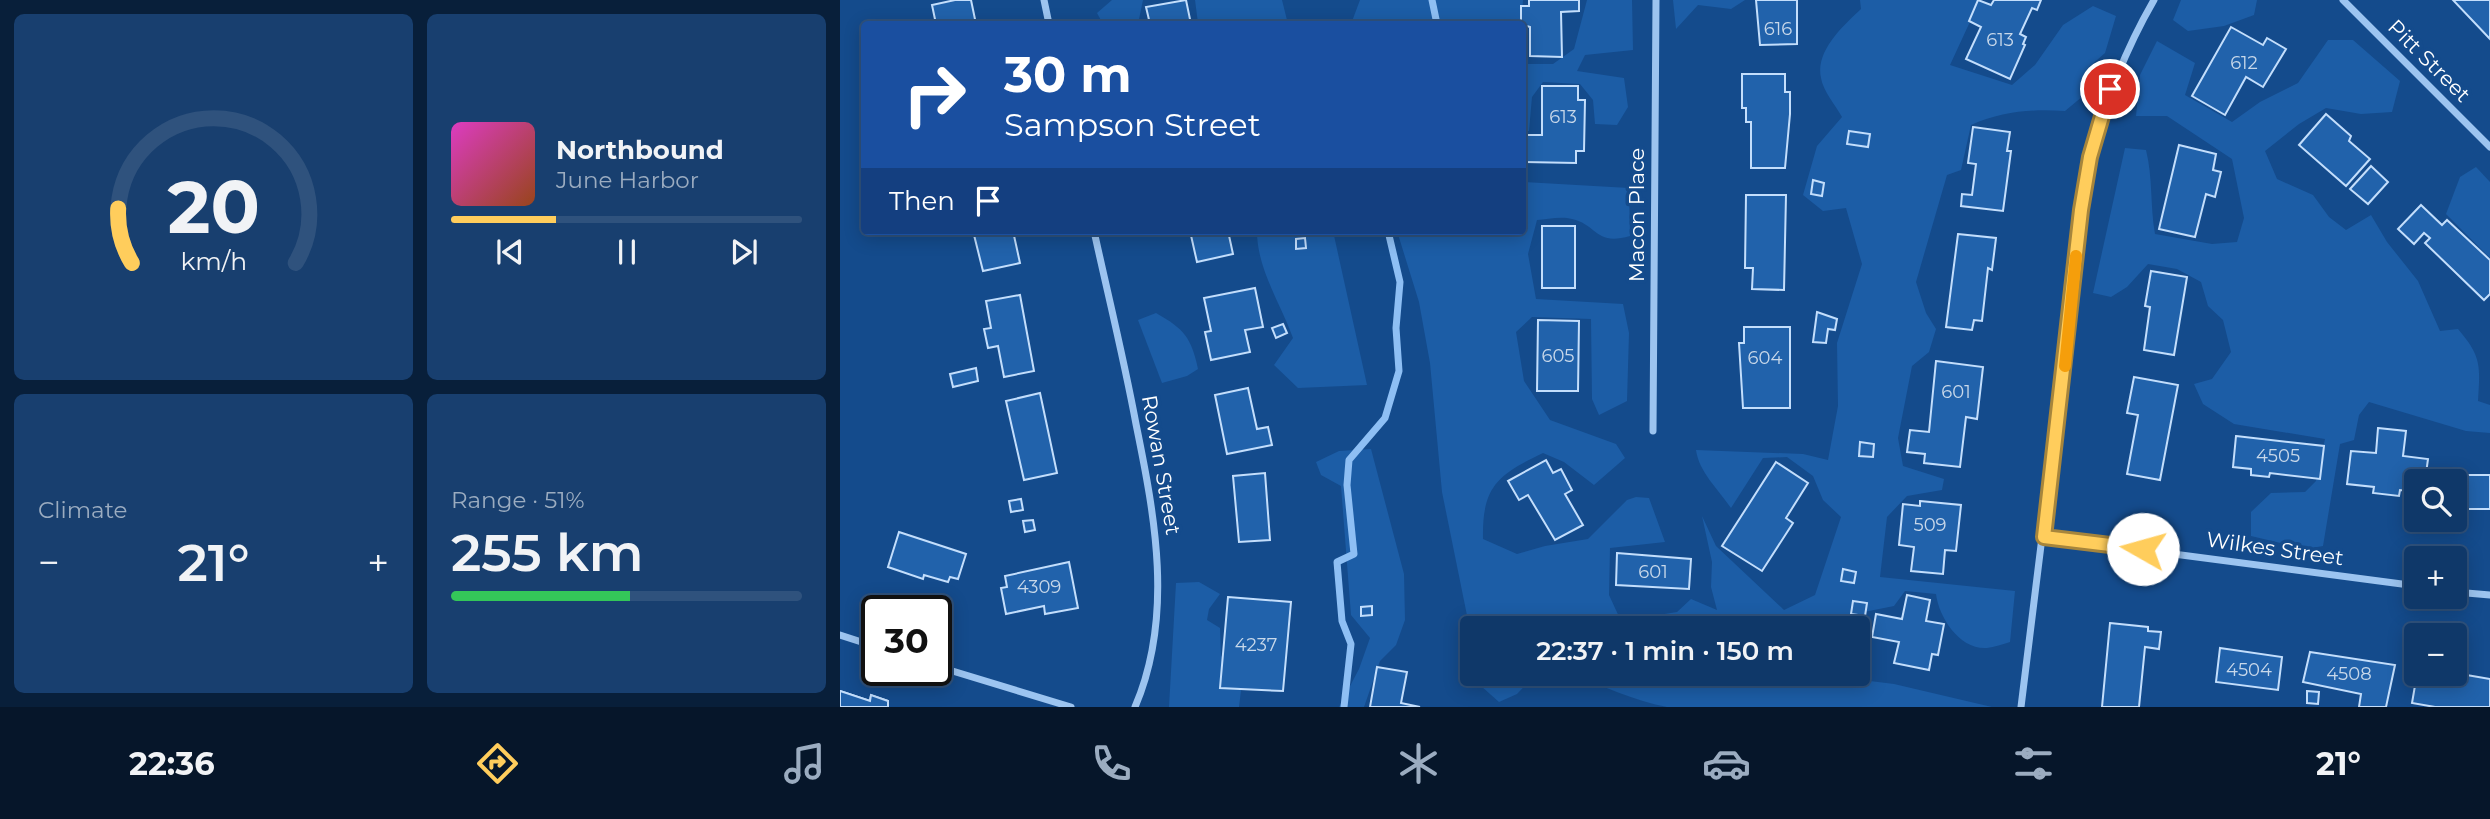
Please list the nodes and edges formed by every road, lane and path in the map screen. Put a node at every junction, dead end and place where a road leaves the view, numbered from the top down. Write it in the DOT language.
graph roads {
  1 [pos="1044,0"];
  2 [pos="1656,0"];
  3 [pos="2154,0"];
  4 [pos="2343,0"];
  5 [pos="1048,21"];
  6 [pos="2490,147"];
  7 [pos="1095,235"];
  8 [pos="1653,431"];
  9 [pos="2044,537"];
  10 [pos="2404,584"];
  11 [pos="2467,593"];
  12 [pos="2490,595"];
  13 [pos="840,635"];
  14 [pos="861,642"];
  15 [pos="952,671"];
  16 [pos="1071,707"];
  17 [pos="1135,707"];
  18 [pos="2021,707"];
  1 -- 5 [label="street"];
  2 -- 8 [label="street, Macon Place"];
  3 -- 9 [label="street"];
  4 -- 6 [label="street, Pitt Street"];
  7 -- 17 [label="street, Rowan Street"];
  9 -- 10 [label="street, Wilkes Street"];
  9 -- 18 [label="street"];
  11 -- 12 [label="street"];
  13 -- 14 [label="street"];
  15 -- 16 [label="street"];
}
